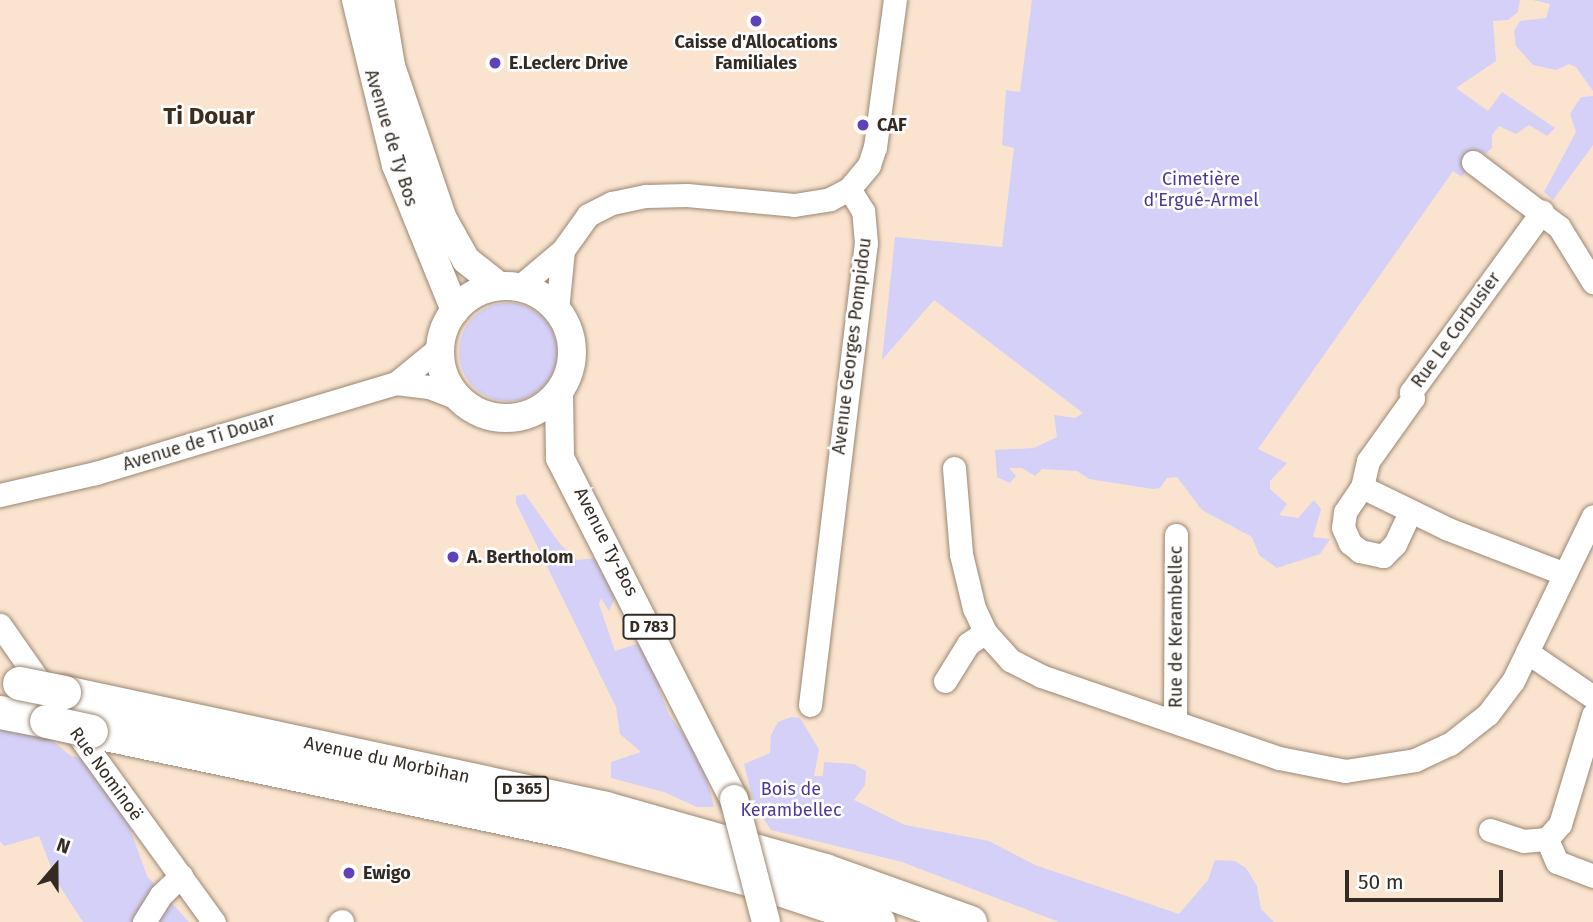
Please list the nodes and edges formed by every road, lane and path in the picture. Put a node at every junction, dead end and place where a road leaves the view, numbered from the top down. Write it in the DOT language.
graph roads {
  1 [pos="356,0"];
  2 [pos="380,0"];
  3 [pos="895,0"];
  4 [pos="1473,162"];
  5 [pos="849,189"];
  6 [pos="1542,212"];
  7 [pos="563,250"];
  8 [pos="1593,282"];
  9 [pos="509,286"];
  10 [pos="454,310"];
  11 [pos="557,310"];
  12 [pos="440,347"];
  13 [pos="396,383"];
  14 [pos="559,393"];
  15 [pos="460,399"];
  16 [pos="506,418"];
  17 [pos="560,458"];
  18 [pos="954,468"];
  19 [pos="1362,486"];
  20 [pos="0,495"];
  21 [pos="1410,512"];
  22 [pos="1593,516"];
  23 [pos="1176,535"];
  24 [pos="1565,574"];
  25 [pos="0,625"];
  26 [pos="985,632"];
  27 [pos="1527,652"];
  28 [pos="9,680"];
  29 [pos="945,681"];
  30 [pos="1593,697"];
  31 [pos="810,705"];
  32 [pos="0,712"];
  33 [pos="1593,715"];
  34 [pos="1175,719"];
  35 [pos="1490,830"];
  36 [pos="1547,839"];
  37 [pos="181,876"];
  38 [pos="1593,876"];
  39 [pos="144,922"];
  40 [pos="214,922"];
  41 [pos="766,922"];
  42 [pos="878,922"];
  43 [pos="970,922"];
  1 -- 10 [label="main road, Avenue de Ty Bos"];
  2 -- 9 [label="main road, Avenue de Ty Bos"];
  3 -- 5 [label="street"];
  4 -- 6 [label="street"];
  5 -- 7 [label="street"];
  5 -- 31 [label="street, Avenue Georges Pompidou"];
  6 -- 8 [label="street"];
  6 -- 19 [label="street, Rue Le Corbusier"];
  7 -- 9 [label="street"];
  7 -- 11 [label="street"];
  9 -- 10 [label="main road"];
  9 -- 11 [label="main road"];
  10 -- 12 [label="main road"];
  11 -- 14 [label="main road"];
  12 -- 13 [label="street, Avenue de Ti Douar"];
  12 -- 15 [label="main road"];
  13 -- 15 [label="street, Avenue de Ti Douar"];
  13 -- 20 [label="street, Avenue de Ti Douar"];
  14 -- 16 [label="main road"];
  14 -- 17 [label="main road, Avenue Ty-Bos / D 783"];
  15 -- 16 [label="main road"];
  16 -- 17 [label="main road, D 783"];
  17 -- 41 [label="main road, Avenue Ty-Bos / D 783, bridge"];
  18 -- 26 [label="street, Rue de Kerambellec"];
  19 -- 21 [label="street"];
  19 -- 21 [label="street, Rue Le Corbusier"];
  21 -- 24 [label="street"];
  22 -- 24 [label="street, Rue de Kerambellec"];
  23 -- 34 [label="street, Rue de Kerambellec"];
  24 -- 27 [label="street, Rue de Kerambellec"];
  25 -- 37 [label="street, Rue Nominoë"];
  26 -- 29 [label="street"];
  26 -- 34 [label="street, Rue de Kerambellec"];
  27 -- 30 [label="street"];
  27 -- 34 [label="street, Rue de Kerambellec"];
  28 -- 43 [label="highway, Avenue du Morbihan / D 365, bridge"];
  32 -- 42 [label="highway, Avenue du Morbihan / D 365, bridge"];
  33 -- 36 [label="street"];
  35 -- 36 [label="street"];
  36 -- 38 [label="street"];
  37 -- 39 [label="street"];
  37 -- 40 [label="street, Rue Nominoë"];
}
